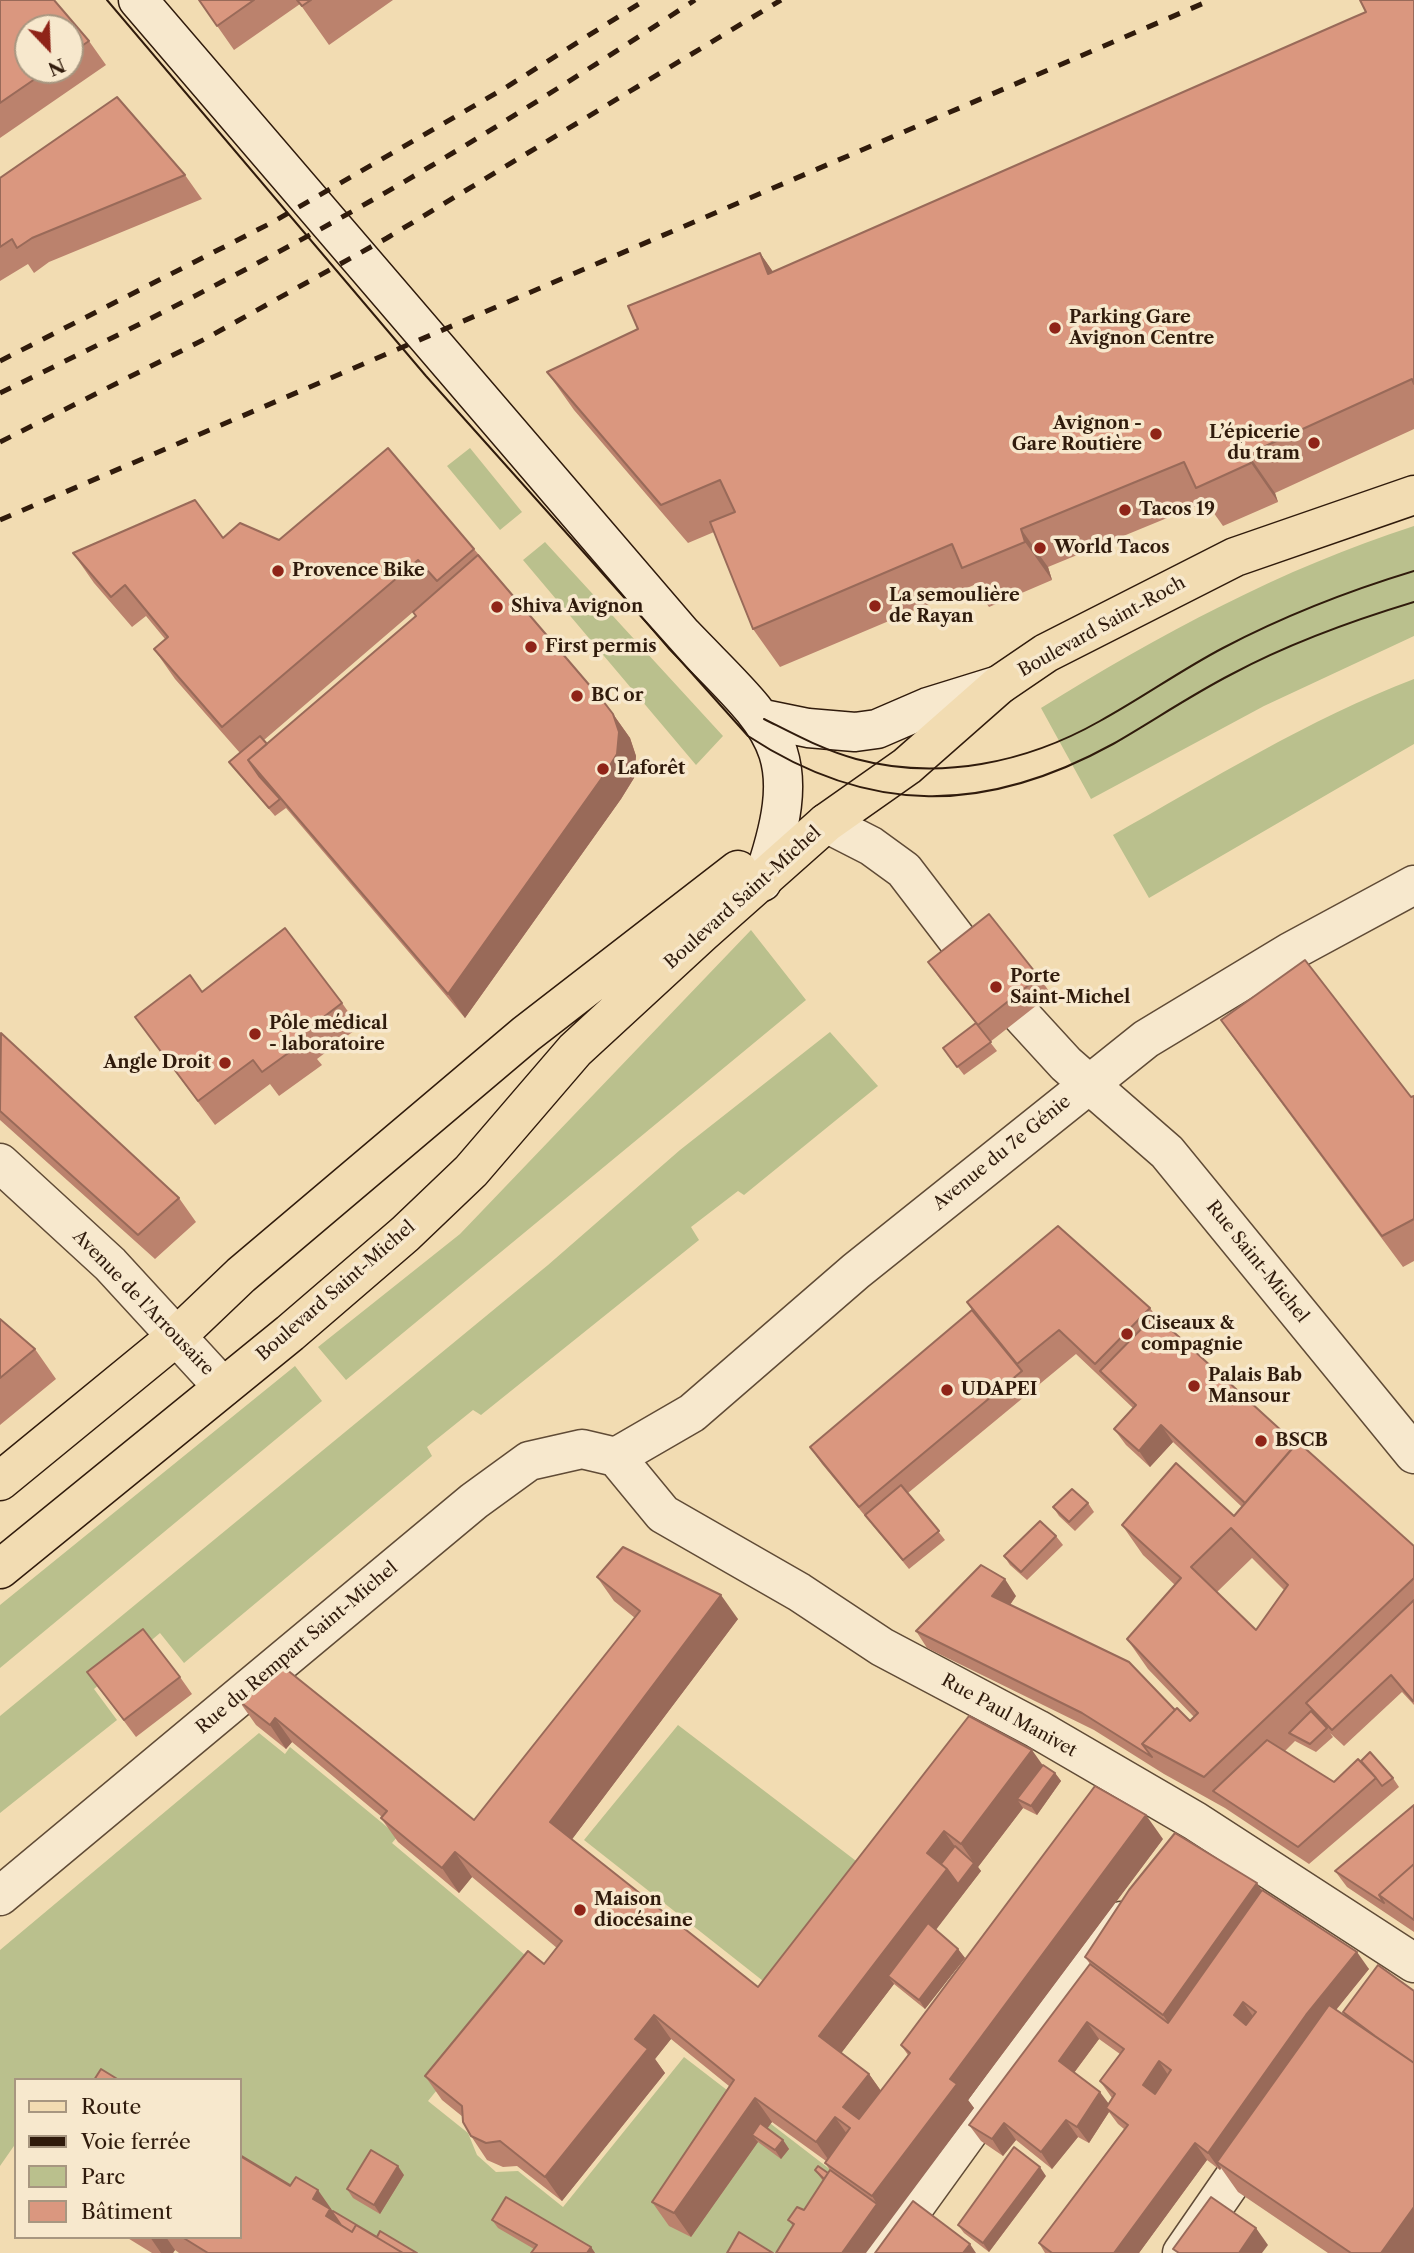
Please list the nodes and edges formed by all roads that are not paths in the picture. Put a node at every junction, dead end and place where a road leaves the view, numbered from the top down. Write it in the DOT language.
graph roads {
  1 [pos="138,0"];
  2 [pos="1414,495"];
  3 [pos="999,685"];
  4 [pos="764,719"];
  5 [pos="826,823"];
  6 [pos="768,865"];
  7 [pos="1414,885"];
  8 [pos="970,955"];
  9 [pos="1022,1016"];
  10 [pos="1087,1084"];
  11 [pos="0,1163"];
  12 [pos="177,1336"];
  13 [pos="223,1387"];
  14 [pos="1414,1454"];
  15 [pos="616,1457"];
  16 [pos="0,1481"];
  17 [pos="0,1569"];
  18 [pos="1195,1821"];
  19 [pos="1172,1852"];
  20 [pos="0,1896"];
  21 [pos="1140,1896"];
  22 [pos="1396,1966"];
  23 [pos="1278,2116"];
  24 [pos="881,2253"];
  25 [pos="1182,2253"];
  1 -- 4 [label="street"];
  2 -- 3 [label="main road, Boulevard Saint-Roch"];
  3 -- 4 [label="street"];
  3 -- 5 [label="main road, Boulevard Saint-Roch"];
  4 -- 6 [label="street"];
  5 -- 6 [label="main road, Boulevard Saint-Michel"];
  5 -- 8 [label="street"];
  6 -- 12 [label="main road, Boulevard Saint-Michel"];
  6 -- 13 [label="main road, Boulevard Saint-Michel"];
  7 -- 10 [label="street, Avenue du 7e Génie"];
  9 -- 10 [label="street, Rue Saint-Michel"];
  10 -- 14 [label="street, Rue Saint-Michel"];
  10 -- 15 [label="street, Avenue du 7e Génie"];
  11 -- 12 [label="street, Avenue de l'Arrousaire"];
  12 -- 13 [label="street, Avenue de l'Arrousaire"];
  12 -- 16 [label="main road, Boulevard Saint-Michel"];
  13 -- 17 [label="main road, Boulevard Saint-Michel"];
  15 -- 18 [label="street, Rue Paul Manivet"];
  15 -- 20 [label="street, Rue du Rempart Saint-Michel"];
  18 -- 19 [label="street"];
  18 -- 22 [label="street, Rue Paul Manivet"];
  21 -- 24 [label="street"];
  23 -- 25 [label="street"];
}
